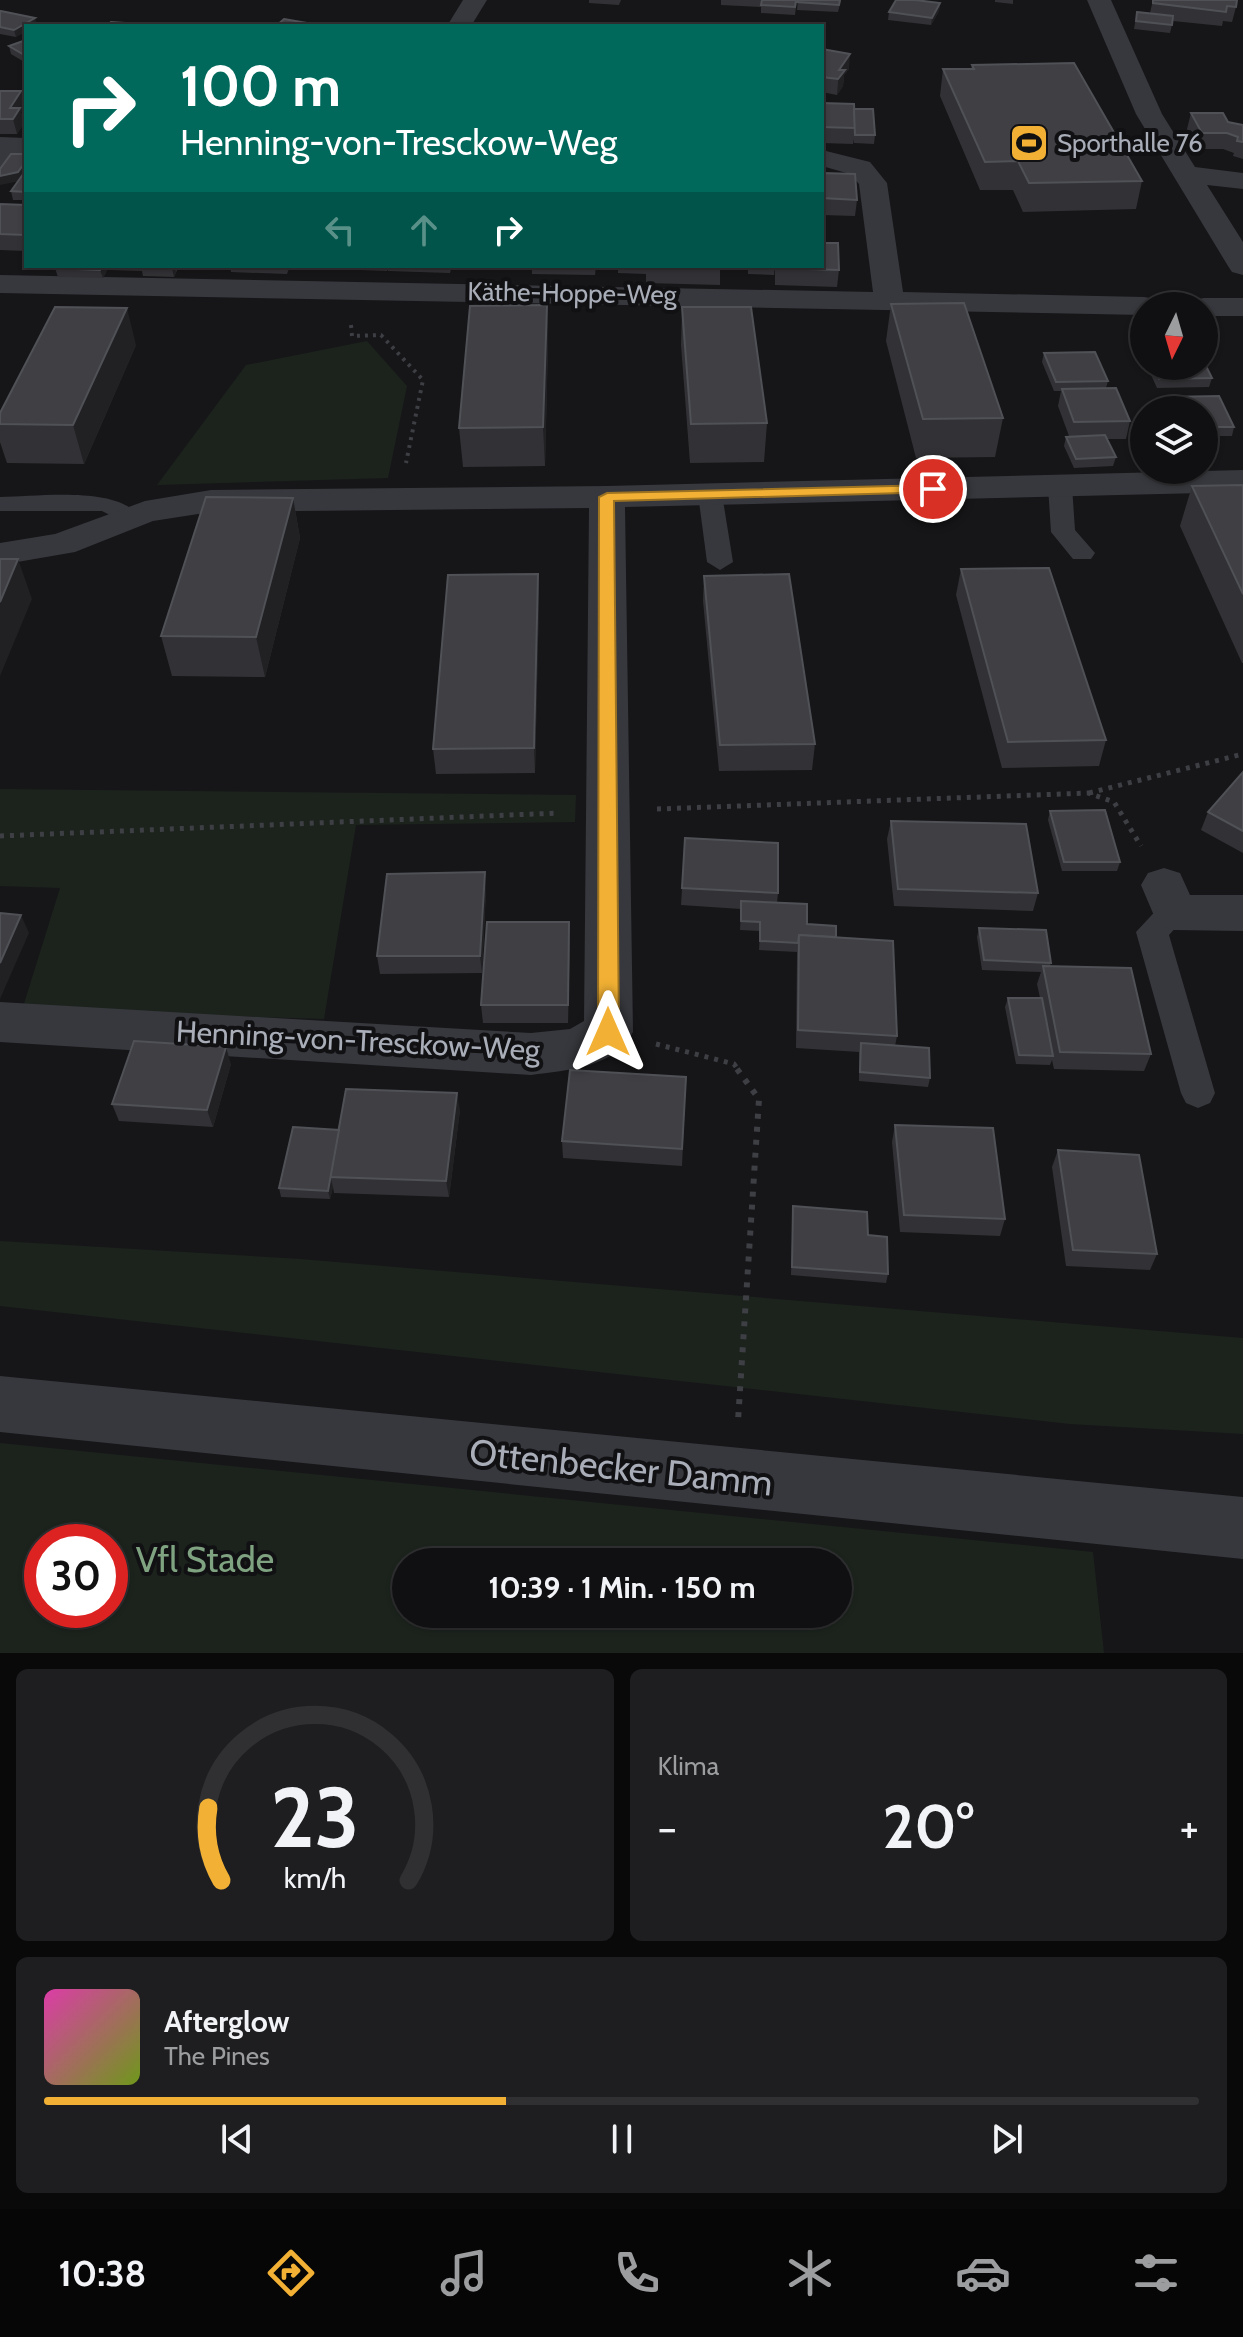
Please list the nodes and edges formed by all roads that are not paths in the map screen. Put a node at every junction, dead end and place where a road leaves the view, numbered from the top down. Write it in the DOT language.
graph roads {
  1 [pos="475,0"];
  2 [pos="1099,0"];
  3 [pos="460,24"];
  4 [pos="824,159"];
  5 [pos="1189,174"];
  6 [pos="1243,181"];
  7 [pos="1243,266"];
  8 [pos="340,281"];
  9 [pos="0,284"];
  10 [pos="889,299"];
  11 [pos="1130,306"];
  12 [pos="1218,307"];
  13 [pos="1243,307"];
  14 [pos="1243,481"];
  15 [pos="1060,486"];
  16 [pos="710,494"];
  17 [pos="607,497"];
  18 [pos="0,504"];
  19 [pos="129,518"];
  20 [pos="1082,553"];
  21 [pos="0,554"];
  22 [pos="720,562"];
  23 [pos="1169,898"];
  24 [pos="1243,913"];
  25 [pos="0,1022"];
  26 [pos="1198,1093"];
  27 [pos="0,1404"];
  28 [pos="1243,1528"];
  1 -- 3 [label="street"];
  2 -- 5 [label="street"];
  4 -- 10 [label="street"];
  5 -- 6 [label="street"];
  5 -- 7 [label="street"];
  8 -- 9 [label="street, Käthe-Hoppe-Weg"];
  8 -- 10 [label="street, Käthe-Hoppe-Weg"];
  10 -- 11 [label="street, Käthe-Hoppe-Weg"];
  12 -- 13 [label="street"];
  14 -- 15 [label="street"];
  15 -- 16 [label="street"];
  15 -- 20 [label="lane"];
  16 -- 17 [label="street"];
  16 -- 22 [label="lane"];
  17 -- 19 [label="street"];
  17 -- 25 [label="street, Henning-von-Tresckow-Weg"];
  18 -- 19 [label="lane"];
  19 -- 21 [label="street"];
  23 -- 24 [label="street"];
  23 -- 26 [label="lane"];
  27 -- 28 [label="street, Ottenbecker Damm"];
}
